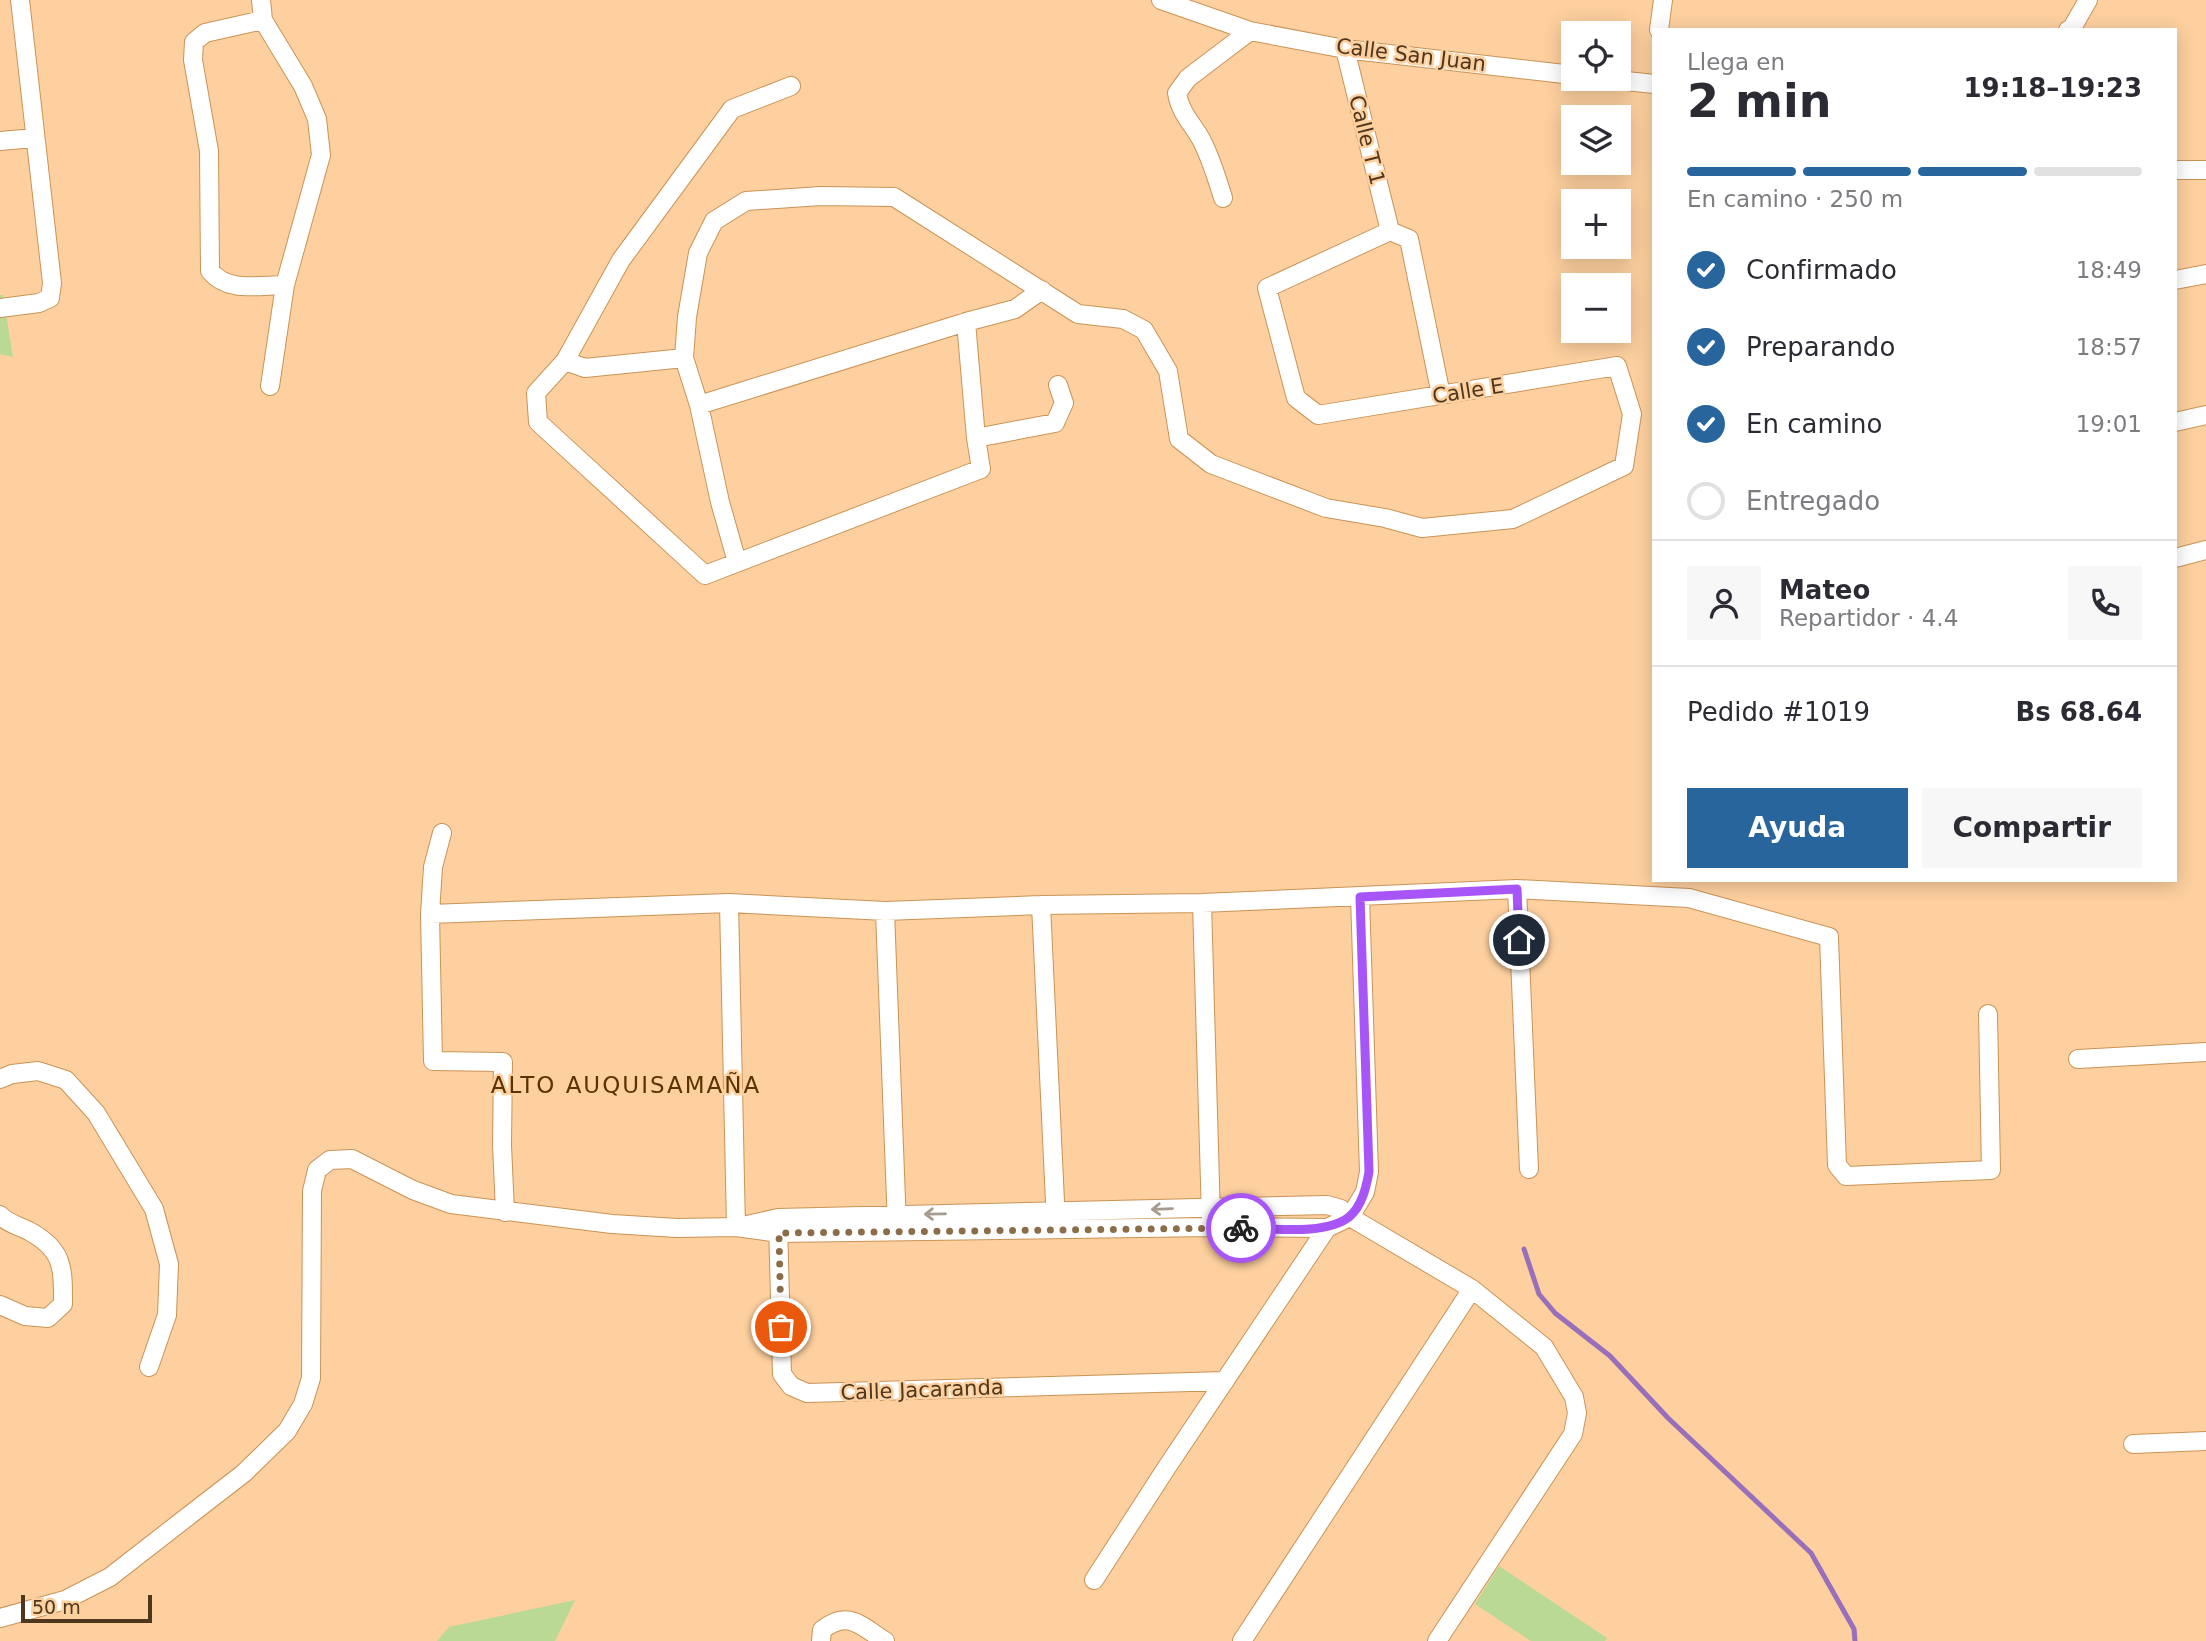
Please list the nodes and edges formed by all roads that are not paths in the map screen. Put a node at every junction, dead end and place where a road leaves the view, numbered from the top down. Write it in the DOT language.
graph roads {
  1 [pos="20,0"];
  2 [pos="261,0"];
  3 [pos="1161,0"];
  4 [pos="1663,0"];
  5 [pos="2088,0"];
  6 [pos="263,20"];
  7 [pos="1659,28"];
  8 [pos="2072,28"];
  9 [pos="1250,31"];
  10 [pos="1345,49"];
  11 [pos="1561,74"];
  12 [pos="1631,82"];
  13 [pos="1652,84"];
  14 [pos="791,86"];
  15 [pos="34,138"];
  16 [pos="0,141"];
  17 [pos="2177,170"];
  18 [pos="2206,170"];
  19 [pos="1223,198"];
  20 [pos="1390,231"];
  21 [pos="2206,274"];
  22 [pos="2177,279"];
  23 [pos="285,285"];
  24 [pos="1042,290"];
  25 [pos="0,308"];
  26 [pos="966,321"];
  27 [pos="684,358"];
  28 [pos="565,361"];
  29 [pos="1058,385"];
  30 [pos="270,386"];
  31 [pos="1441,395"];
  32 [pos="699,405"];
  33 [pos="2206,415"];
  34 [pos="2177,422"];
  35 [pos="976,438"];
  36 [pos="2206,550"];
  37 [pos="2177,557"];
  38 [pos="737,562"];
  39 [pos="442,833"];
  40 [pos="1517,889"];
  41 [pos="1360,897"];
  42 [pos="729,903"];
  43 [pos="1202,903"];
  44 [pos="1041,905"];
  45 [pos="885,911"];
  46 [pos="430,914"];
  47 [pos="1987,1014"];
  48 [pos="2206,1052"];
  49 [pos="2078,1059"];
  50 [pos="0,1079"];
  51 [pos="1529,1169"];
  52 [pos="1210,1207"];
  53 [pos="505,1212"];
  54 [pos="0,1215"];
  55 [pos="1350,1217"];
  56 [pos="1056,1221"];
  57 [pos="897,1224"];
  58 [pos="778,1226"];
  59 [pos="736,1227"];
  60 [pos="1212,1227"];
  61 [pos="1327,1228"];
  62 [pos="1472,1289"];
  63 [pos="0,1305"];
  64 [pos="149,1367"];
  65 [pos="1225,1381"];
  66 [pos="2206,1441"];
  67 [pos="2133,1444"];
  68 [pos="1094,1580"];
  69 [pos="0,1618"];
  70 [pos="1245,1640"];
  71 [pos="821,1641"];
  72 [pos="885,1641"];
  73 [pos="1437,1641"];
  1 -- 15 [label="street"];
  2 -- 6 [label="street"];
  3 -- 9 [label="street, Calle San Juan"];
  4 -- 7 [label="street"];
  5 -- 8 [label="street"];
  6 -- 23 [label="street"];
  6 -- 23 [label="street"];
  9 -- 10 [label="street, Calle San Juan"];
  9 -- 19 [label="street"];
  10 -- 11 [label="street, Calle San Juan"];
  10 -- 20 [label="street, Calle T 1"];
  12 -- 13 [label="street"];
  14 -- 28 [label="street"];
  15 -- 16 [label="street"];
  15 -- 25 [label="street"];
  17 -- 18 [label="street"];
  20 -- 31 [label="street"];
  20 -- 31 [label="street, Calle E"];
  21 -- 22 [label="street"];
  23 -- 30 [label="street"];
  24 -- 26 [label="street"];
  24 -- 27 [label="street"];
  24 -- 31 [label="street, Calle E"];
  26 -- 32 [label="street"];
  26 -- 35 [label="street"];
  27 -- 28 [label="street"];
  27 -- 32 [label="street"];
  28 -- 38 [label="street"];
  29 -- 35 [label="street"];
  32 -- 38 [label="street"];
  33 -- 34 [label="street"];
  35 -- 38 [label="street"];
  36 -- 37 [label="street"];
  39 -- 46 [label="street"];
  40 -- 41 [label="street"];
  40 -- 47 [label="street"];
  40 -- 51 [label="street"];
  41 -- 43 [label="street"];
  41 -- 55 [label="street"];
  42 -- 45 [label="street"];
  42 -- 46 [label="street"];
  42 -- 59 [label="street"];
  43 -- 44 [label="street"];
  43 -- 52 [label="street"];
  44 -- 45 [label="street"];
  44 -- 56 [label="street"];
  45 -- 57 [label="street"];
  46 -- 53 [label="street"];
  48 -- 49 [label="street"];
  50 -- 64 [label="street"];
  52 -- 55 [label="street"];
  52 -- 56 [label="street, one-way"];
  52 -- 60 [label="street"];
  53 -- 59 [label="street"];
  53 -- 69 [label="street"];
  54 -- 63 [label="street"];
  55 -- 61 [label="street"];
  55 -- 62 [label="street"];
  56 -- 57 [label="street"];
  56 -- 60 [label="street"];
  57 -- 58 [label="street"];
  58 -- 59 [label="street"];
  58 -- 65 [label="street, Calle Jacaranda"];
  60 -- 61 [label="street"];
  61 -- 65 [label="street"];
  62 -- 70 [label="street"];
  62 -- 73 [label="street"];
  65 -- 68 [label="street"];
  66 -- 67 [label="street"];
  71 -- 72 [label="street"];
}
